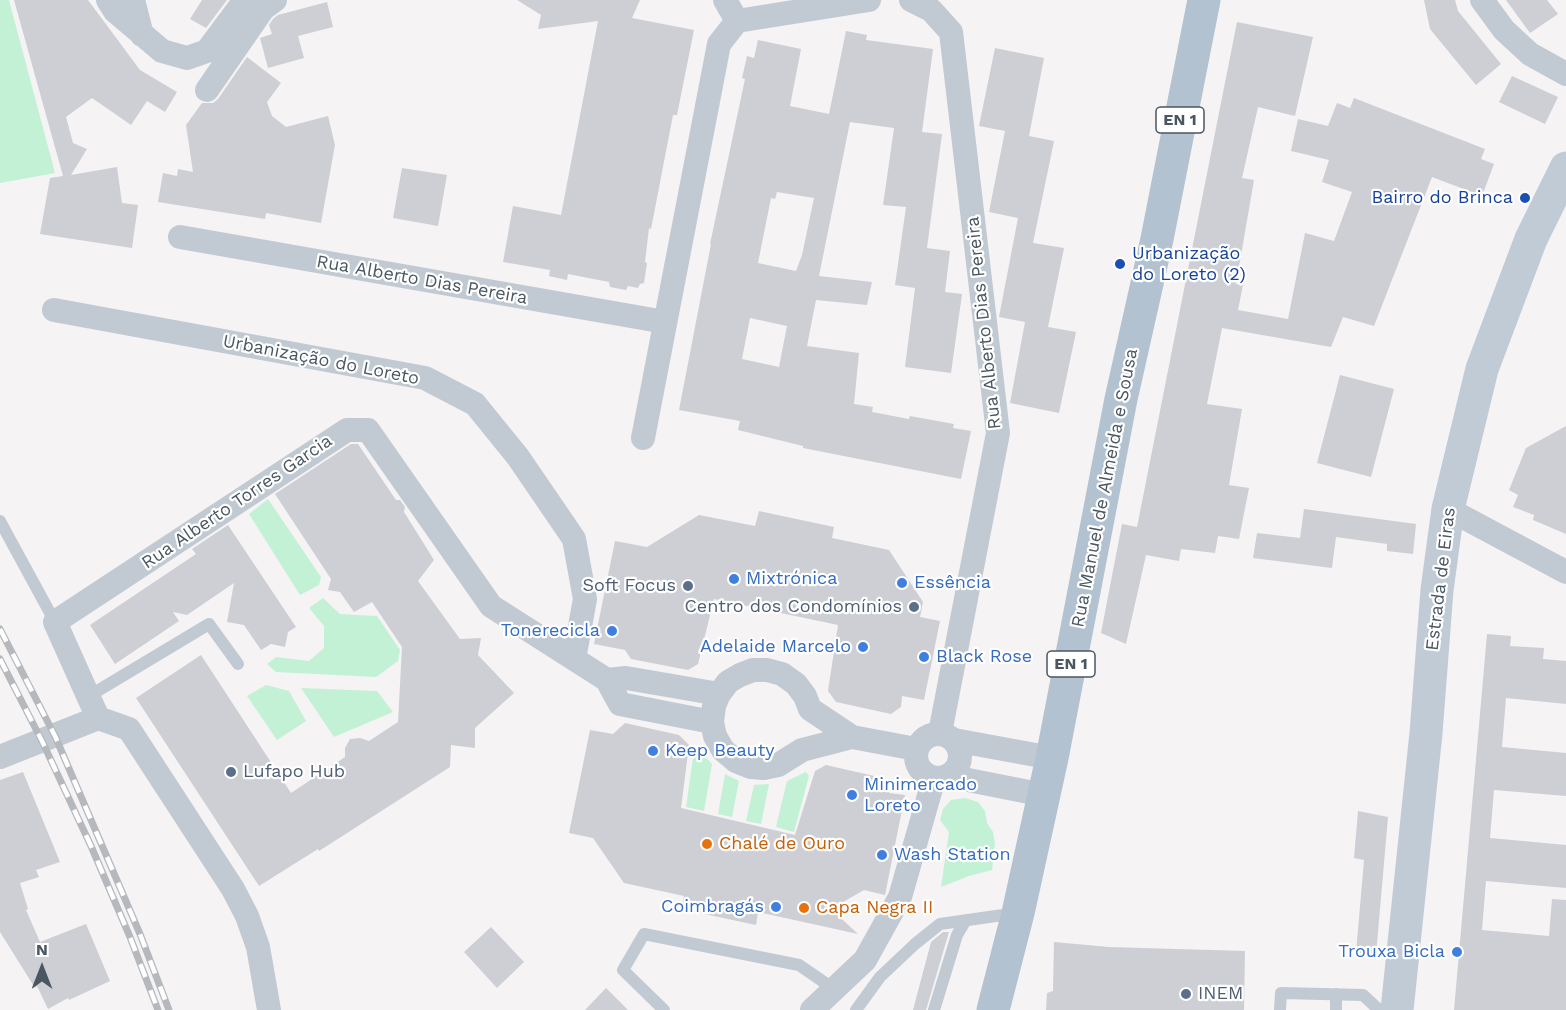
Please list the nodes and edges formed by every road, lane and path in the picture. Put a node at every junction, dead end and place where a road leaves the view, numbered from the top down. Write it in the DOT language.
graph roads {
  1 [pos="108,0"];
  2 [pos="133,0"];
  3 [pos="245,0"];
  4 [pos="275,0"];
  5 [pos="725,0"];
  6 [pos="869,0"];
  7 [pos="911,0"];
  8 [pos="1204,0"];
  9 [pos="1482,0"];
  10 [pos="737,21"];
  11 [pos="142,35"];
  12 [pos="1566,74"];
  13 [pos="207,90"];
  14 [pos="1566,168"];
  15 [pos="180,237"];
  16 [pos="54,310"];
  17 [pos="665,322"];
  18 [pos="643,438"];
  19 [pos="1448,509"];
  20 [pos="0,521"];
  21 [pos="1566,572"];
  22 [pos="56,622"];
  23 [pos="574,659"];
  24 [pos="238,664"];
  25 [pos="607,680"];
  26 [pos="719,694"];
  27 [pos="94,707"];
  28 [pos="712,722"];
  29 [pos="947,736"];
  30 [pos="852,737"];
  31 [pos="916,749"];
  32 [pos="0,757"];
  33 [pos="1053,758"];
  34 [pos="941,777"];
  35 [pos="1044,795"];
  36 [pos="1018,913"];
  37 [pos="966,920"];
  38 [pos="834,989"];
  39 [pos="1336,994"];
  40 [pos="269,1010"];
  41 [pos="664,1010"];
  42 [pos="812,1010"];
  43 [pos="856,1010"];
  44 [pos="934,1010"];
  45 [pos="993,1010"];
  46 [pos="1280,1010"];
  47 [pos="1336,1010"];
  48 [pos="1379,1010"];
  49 [pos="1397,1010"];
  1 -- 11 [label="street"];
  2 -- 11 [label="street"];
  3 -- 11 [label="street"];
  4 -- 13 [label="street"];
  5 -- 10 [label="street"];
  6 -- 10 [label="street"];
  7 -- 29 [label="street, Rua Alberto Dias Pereira"];
  8 -- 33 [label="main road, Rua Manuel de Almeida e Sousa / EN 1"];
  9 -- 12 [label="street"];
  10 -- 17 [label="street"];
  14 -- 19 [label="street, Estrada de Eiras"];
  15 -- 17 [label="street, Rua Alberto Dias Pereira"];
  16 -- 23 [label="street, Urbanização do Loreto"];
  17 -- 18 [label="street"];
  19 -- 21 [label="street"];
  19 -- 49 [label="street, Estrada de Eiras"];
  20 -- 22 [label="lane"];
  22 -- 23 [label="street, Rua Alberto Torres Garcia"];
  22 -- 27 [label="street"];
  23 -- 25 [label="street, Rua Alberto Torres Garcia"];
  24 -- 27 [label="lane"];
  25 -- 26 [label="street"];
  25 -- 28 [label="street"];
  26 -- 28 [label="street"];
  26 -- 30 [label="street"];
  27 -- 32 [label="street"];
  27 -- 40 [label="street"];
  28 -- 30 [label="street"];
  29 -- 31 [label="street"];
  29 -- 33 [label="street"];
  29 -- 34 [label="street"];
  30 -- 31 [label="street"];
  31 -- 34 [label="street"];
  33 -- 35 [label="main road, Rua Manuel de Almeida e Sousa / EN 1"];
  34 -- 35 [label="street"];
  34 -- 38 [label="street"];
  35 -- 36 [label="main road, Rua Manuel de Almeida e Sousa / EN 1"];
  36 -- 37 [label="lane"];
  36 -- 45 [label="main road, Rua Manuel de Almeida e Sousa / EN 1"];
  37 -- 43 [label="lane"];
  37 -- 44 [label="lane"];
  38 -- 41 [label="lane"];
  38 -- 42 [label="street"];
  39 -- 46 [label="lane"];
  39 -- 47 [label="lane"];
  39 -- 48 [label="lane"];
}
